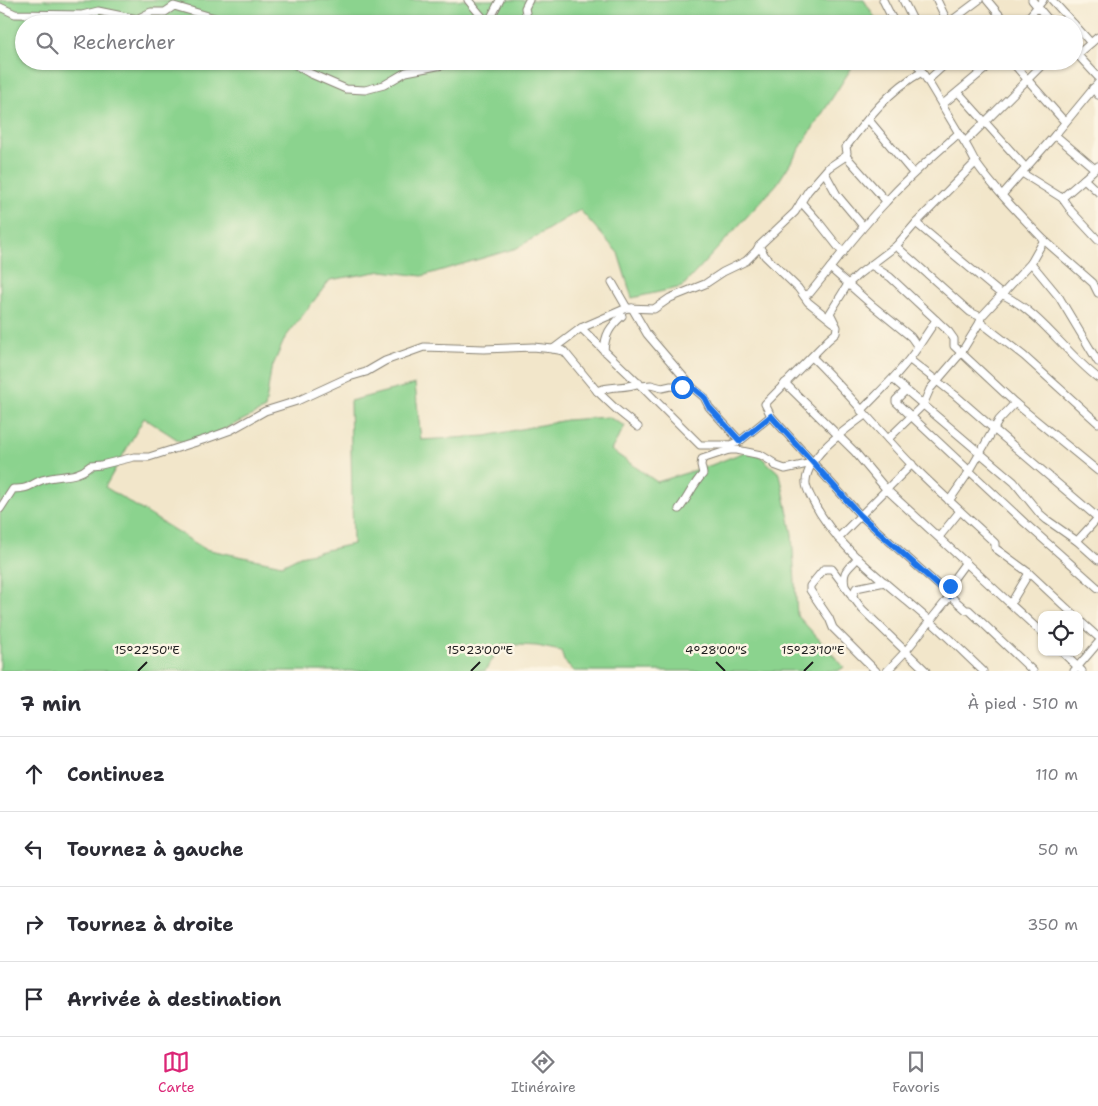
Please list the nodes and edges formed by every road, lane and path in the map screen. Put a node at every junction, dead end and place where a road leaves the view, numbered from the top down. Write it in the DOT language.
graph roads {
  1 [pos="468,0"];
  2 [pos="500,0"];
  3 [pos="529,0"];
  4 [pos="883,0"];
  5 [pos="903,0"];
  6 [pos="937,0"];
  7 [pos="965,0"];
  8 [pos="979,0"];
  9 [pos="987,0"];
  10 [pos="1032,0"];
  11 [pos="1043,0"];
  12 [pos="1052,0"];
  13 [pos="1037,6"];
  14 [pos="0,7"];
  15 [pos="970,7"];
  16 [pos="82,15"];
  17 [pos="82,15"];
  18 [pos="113,15"];
  19 [pos="146,15"];
  20 [pos="205,15"];
  21 [pos="481,15"];
  22 [pos="492,15"];
  23 [pos="526,15"];
  24 [pos="890,15"];
  25 [pos="911,15"];
  26 [pos="944,15"];
  27 [pos="960,15"];
  28 [pos="1001,15"];
  29 [pos="1030,15"];
  30 [pos="1044,15"];
  31 [pos="1066,15"];
  32 [pos="1083,34"];
  33 [pos="1098,37"];
  34 [pos="1091,43"];
  35 [pos="1083,48"];
  36 [pos="1083,61"];
  37 [pos="304,70"];
  38 [pos="416,70"];
  39 [pos="939,70"];
  40 [pos="984,70"];
  41 [pos="1019,70"];
  42 [pos="1037,70"];
  43 [pos="922,72"];
  44 [pos="1098,77"];
  45 [pos="928,80"];
  46 [pos="1027,80"];
  47 [pos="1096,89"];
  48 [pos="958,92"];
  49 [pos="942,105"];
  50 [pos="868,119"];
  51 [pos="1066,122"];
  52 [pos="986,123"];
  53 [pos="958,134"];
  54 [pos="1055,135"];
  55 [pos="965,142"];
  56 [pos="846,156"];
  57 [pos="976,162"];
  58 [pos="1097,167"];
  59 [pos="1024,170"];
  60 [pos="914,173"];
  61 [pos="825,174"];
  62 [pos="1084,179"];
  63 [pos="1098,192"];
  64 [pos="1002,194"];
  65 [pos="1062,198"];
  66 [pos="886,201"];
  67 [pos="801,202"];
  68 [pos="916,223"];
  69 [pos="863,226"];
  70 [pos="1044,240"];
  71 [pos="1098,240"];
  72 [pos="759,246"];
  73 [pos="896,246"];
  74 [pos="843,253"];
  75 [pos="1031,263"];
  76 [pos="871,265"];
  77 [pos="830,268"];
  78 [pos="1095,281"];
  79 [pos="612,282"];
  80 [pos="848,284"];
  81 [pos="1098,293"];
  82 [pos="1001,294"];
  83 [pos="804,295"];
  84 [pos="631,309"];
  85 [pos="612,314"];
  86 [pos="622,316"];
  87 [pos="936,320"];
  88 [pos="980,320"];
  89 [pos="834,323"];
  90 [pos="581,328"];
  91 [pos="918,347"];
  92 [pos="552,349"];
  93 [pos="604,351"];
  94 [pos="962,353"];
  95 [pos="812,357"];
  96 [pos="910,360"];
  97 [pos="1098,362"];
  98 [pos="1098,378"];
  99 [pos="893,379"];
  100 [pos="936,380"];
  101 [pos="785,383"];
  102 [pos="640,385"];
  103 [pos="693,388"];
  104 [pos="906,390"];
  105 [pos="597,391"];
  106 [pos="1015,403"];
  107 [pos="923,405"];
  108 [pos="863,413"];
  109 [pos="771,416"];
  110 [pos="911,418"];
  111 [pos="1098,423"];
  112 [pos="638,427"];
  113 [pos="995,430"];
  114 [pos="838,435"];
  115 [pos="888,440"];
  116 [pos="740,441"];
  117 [pos="729,447"];
  118 [pos="980,452"];
  119 [pos="812,463"];
  120 [pos="912,464"];
  121 [pos="1098,471"];
  122 [pos="969,472"];
  123 [pos="886,489"];
  124 [pos="949,501"];
  125 [pos="0,508"];
  126 [pos="679,509"];
  127 [pos="960,511"];
  128 [pos="860,515"];
  129 [pos="939,537"];
  130 [pos="838,538"];
  131 [pos="1077,541"];
  132 [pos="858,558"];
  133 [pos="1098,560"];
  134 [pos="966,562"];
  135 [pos="1029,573"];
  136 [pos="885,582"];
  137 [pos="845,586"];
  138 [pos="1098,588"];
  139 [pos="852,596"];
  140 [pos="950,596"];
  141 [pos="1011,604"];
  142 [pos="1070,611"];
  143 [pos="930,621"];
  144 [pos="1083,624"];
  145 [pos="1038,629"];
  146 [pos="1098,637"];
  147 [pos="1098,643"];
  148 [pos="905,652"];
  149 [pos="1066,656"];
  150 [pos="1078,670"];
  151 [pos="876,671"];
  152 [pos="887,671"];
  153 [pos="926,671"];
  154 [pos="983,671"];
  155 [pos="1033,671"];
  1 -- 21 [label="street"];
  2 -- 22 [label="street"];
  3 -- 23 [label="street"];
  4 -- 24 [label="street"];
  5 -- 25 [label="street"];
  6 -- 26 [label="street"];
  7 -- 15 [label="street"];
  8 -- 15 [label="street"];
  9 -- 28 [label="street"];
  10 -- 13 [label="street"];
  11 -- 13 [label="street"];
  12 -- 31 [label="street"];
  13 -- 29 [label="street"];
  13 -- 30 [label="street"];
  14 -- 16 [label="street"];
  15 -- 27 [label="street"];
  17 -- 18 [label="street"];
  19 -- 20 [label="street"];
  32 -- 34 [label="street"];
  33 -- 34 [label="street"];
  34 -- 35 [label="street"];
  36 -- 44 [label="street"];
  37 -- 38 [label="street"];
  39 -- 45 [label="street"];
  40 -- 48 [label="street"];
  41 -- 46 [label="street"];
  42 -- 46 [label="street"];
  43 -- 45 [label="street"];
  43 -- 50 [label="street"];
  45 -- 49 [label="street"];
  46 -- 51 [label="street"];
  46 -- 52 [label="street"];
  47 -- 51 [label="street"];
  48 -- 49 [label="street"];
  48 -- 52 [label="street"];
  49 -- 53 [label="street"];
  50 -- 56 [label="street"];
  50 -- 60 [label="street"];
  51 -- 54 [label="street"];
  52 -- 55 [label="street"];
  52 -- 59 [label="street"];
  53 -- 55 [label="street"];
  53 -- 60 [label="street"];
  54 -- 58 [label="street"];
  54 -- 59 [label="street"];
  55 -- 57 [label="street"];
  56 -- 61 [label="street"];
  56 -- 66 [label="street"];
  57 -- 64 [label="street"];
  57 -- 68 [label="street"];
  58 -- 62 [label="street"];
  59 -- 64 [label="street"];
  59 -- 65 [label="street"];
  60 -- 66 [label="street"];
  61 -- 67 [label="street"];
  61 -- 69 [label="street"];
  62 -- 63 [label="street"];
  62 -- 65 [label="street"];
  64 -- 70 [label="street"];
  65 -- 71 [label="street"];
  66 -- 69 [label="street"];
  67 -- 72 [label="street"];
  67 -- 74 [label="street"];
  68 -- 73 [label="street"];
  68 -- 82 [label="street"];
  69 -- 74 [label="street"];
  70 -- 75 [label="street"];
  70 -- 78 [label="street"];
  72 -- 83 [label="street"];
  72 -- 84 [label="street"];
  73 -- 76 [label="street"];
  73 -- 88 [label="street"];
  74 -- 77 [label="street"];
  75 -- 82 [label="street"];
  75 -- 97 [label="street"];
  76 -- 80 [label="street"];
  76 -- 87 [label="street"];
  77 -- 80 [label="street"];
  77 -- 83 [label="street"];
  78 -- 81 [label="street"];
  79 -- 84 [label="street"];
  80 -- 89 [label="street"];
  80 -- 91 [label="street"];
  82 -- 88 [label="street"];
  82 -- 98 [label="street"];
  83 -- 89 [label="street"];
  84 -- 85 [label="street"];
  84 -- 86 [label="street"];
  84 -- 103 [label="street"];
  85 -- 86 [label="street"];
  85 -- 90 [label="street"];
  86 -- 93 [label="street"];
  87 -- 91 [label="street"];
  87 -- 94 [label="street"];
  88 -- 94 [label="street"];
  88 -- 111 [label="street"];
  89 -- 95 [label="street"];
  90 -- 92 [label="street"];
  90 -- 93 [label="street"];
  91 -- 96 [label="street"];
  92 -- 105 [label="street"];
  92 -- 125 [label="street"];
  93 -- 102 [label="street"];
  94 -- 100 [label="street"];
  94 -- 106 [label="street"];
  95 -- 101 [label="street"];
  95 -- 108 [label="street"];
  96 -- 99 [label="street"];
  96 -- 100 [label="street"];
  99 -- 104 [label="street"];
  99 -- 108 [label="street"];
  100 -- 107 [label="street"];
  100 -- 113 [label="street"];
  101 -- 109 [label="street"];
  101 -- 114 [label="street"];
  102 -- 103 [label="street"];
  102 -- 105 [label="street"];
  102 -- 117 [label="street"];
  103 -- 116 [label="street"];
  104 -- 107 [label="street"];
  104 -- 110 [label="street"];
  105 -- 112 [label="street"];
  106 -- 113 [label="street"];
  106 -- 121 [label="street"];
  107 -- 110 [label="street"];
  107 -- 118 [label="street"];
  108 -- 114 [label="street"];
  108 -- 115 [label="street"];
  109 -- 116 [label="street"];
  109 -- 119 [label="street"];
  110 -- 115 [label="street"];
  110 -- 122 [label="street"];
  113 -- 118 [label="street"];
  113 -- 131 [label="street"];
  114 -- 119 [label="street"];
  114 -- 123 [label="street"];
  115 -- 120 [label="street"];
  116 -- 117 [label="street"];
  117 -- 119 [label="street"];
  117 -- 126 [label="street"];
  118 -- 122 [label="street"];
  118 -- 131 [label="street"];
  119 -- 128 [label="street"];
  119 -- 130 [label="street"];
  120 -- 123 [label="street"];
  120 -- 124 [label="street"];
  122 -- 124 [label="street"];
  122 -- 138 [label="street"];
  123 -- 128 [label="street"];
  123 -- 129 [label="street"];
  124 -- 127 [label="street"];
  127 -- 129 [label="street"];
  127 -- 135 [label="street"];
  128 -- 130 [label="street"];
  128 -- 140 [label="street"];
  129 -- 134 [label="street"];
  130 -- 132 [label="street"];
  131 -- 133 [label="street"];
  132 -- 136 [label="street"];
  132 -- 137 [label="street"];
  134 -- 140 [label="street"];
  134 -- 141 [label="street"];
  135 -- 141 [label="street"];
  135 -- 142 [label="street"];
  136 -- 139 [label="street"];
  136 -- 143 [label="street"];
  137 -- 139 [label="street"];
  137 -- 151 [label="street"];
  139 -- 148 [label="street"];
  140 -- 143 [label="street"];
  140 -- 155 [label="street"];
  141 -- 145 [label="street"];
  143 -- 148 [label="street"];
  143 -- 154 [label="street"];
  144 -- 146 [label="street"];
  147 -- 150 [label="street"];
  148 -- 152 [label="street"];
  148 -- 153 [label="street"];
  149 -- 150 [label="street"];
}
